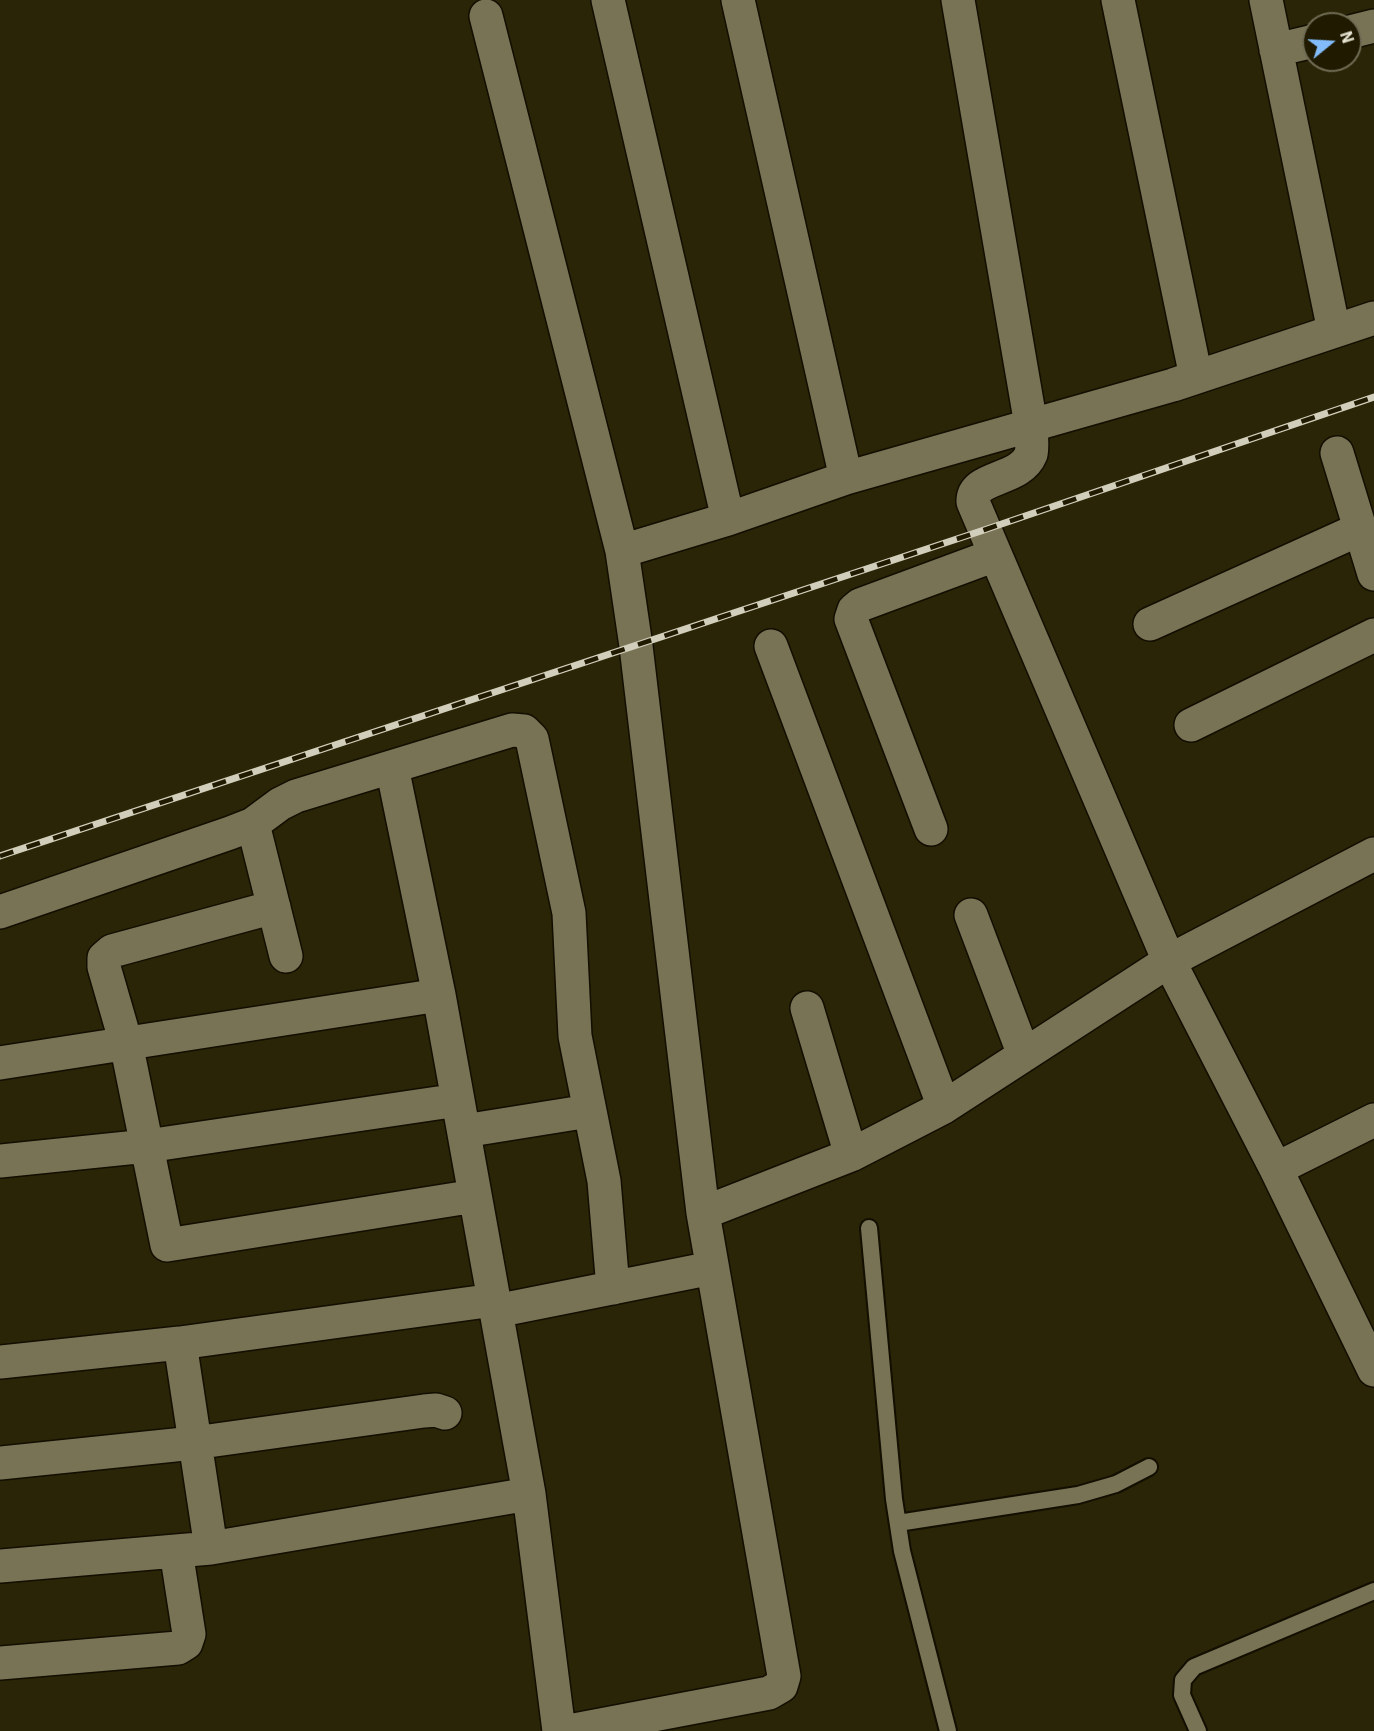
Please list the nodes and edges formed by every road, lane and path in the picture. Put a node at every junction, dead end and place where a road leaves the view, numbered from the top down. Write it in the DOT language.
graph roads {
  1 [pos="608,0"];
  2 [pos="738,0"];
  3 [pos="958,0"];
  4 [pos="1118,0"];
  5 [pos="1266,0"];
  6 [pos="486,16"];
  7 [pos="1302,44"];
  8 [pos="1276,50"];
  9 [pos="1374,318"];
  10 [pos="1334,331"];
  11 [pos="1196,377"];
  12 [pos="1031,425"];
  13 [pos="1337,453"];
  14 [pos="846,478"];
  15 [pos="728,519"];
  16 [pos="1360,529"];
  17 [pos="622,551"];
  18 [pos="995,555"];
  19 [pos="1374,574"];
  20 [pos="1150,624"];
  21 [pos="1374,635"];
  22 [pos="771,646"];
  23 [pos="1191,725"];
  24 [pos="392,767"];
  25 [pos="253,824"];
  26 [pos="931,829"];
  27 [pos="1374,854"];
  28 [pos="274,907"];
  29 [pos="0,912"];
  30 [pos="971,915"];
  31 [pos="286,956"];
  32 [pos="1168,961"];
  33 [pos="439,996"];
  34 [pos="807,1008"];
  35 [pos="126,1043"];
  36 [pos="1024,1055"];
  37 [pos="0,1063"];
  38 [pos="944,1107"];
  39 [pos="589,1111"];
  40 [pos="461,1116"];
  41 [pos="1374,1120"];
  42 [pos="147,1146"];
  43 [pos="851,1155"];
  44 [pos="0,1161"];
  45 [pos="1276,1169"];
  46 [pos="475,1196"];
  47 [pos="703,1213"];
  48 [pos="869,1228"];
  49 [pos="712,1268"];
  50 [pos="613,1288"];
  51 [pos="495,1305"];
  52 [pos="180,1342"];
  53 [pos="0,1362"];
  54 [pos="1373,1366"];
  55 [pos="445,1413"];
  56 [pos="194,1443"];
  57 [pos="0,1463"];
  58 [pos="1149,1467"];
  59 [pos="529,1494"];
  60 [pos="898,1523"];
  61 [pos="211,1548"];
  62 [pos="176,1551"];
  63 [pos="0,1566"];
  64 [pos="1374,1591"];
  65 [pos="0,1663"];
  66 [pos="559,1731"];
  67 [pos="569,1731"];
  68 [pos="948,1731"];
  69 [pos="1198,1731"];
  1 -- 15 [label="street"];
  2 -- 14 [label="street"];
  3 -- 12 [label="street"];
  4 -- 11 [label="street"];
  5 -- 8 [label="street"];
  6 -- 17 [label="street"];
  7 -- 8 [label="street"];
  8 -- 10 [label="street"];
  9 -- 10 [label="street"];
  10 -- 11 [label="street"];
  11 -- 12 [label="street"];
  12 -- 14 [label="street"];
  12 -- 18 [label="street"];
  13 -- 16 [label="street"];
  14 -- 15 [label="street"];
  15 -- 17 [label="street"];
  16 -- 19 [label="street"];
  16 -- 20 [label="street"];
  17 -- 47 [label="street"];
  18 -- 26 [label="street"];
  18 -- 32 [label="street"];
  21 -- 23 [label="street"];
  22 -- 38 [label="street"];
  24 -- 25 [label="street"];
  24 -- 33 [label="street"];
  24 -- 39 [label="street"];
  25 -- 28 [label="street"];
  25 -- 29 [label="street"];
  27 -- 32 [label="street"];
  28 -- 31 [label="street"];
  28 -- 35 [label="street"];
  30 -- 36 [label="street"];
  32 -- 36 [label="street"];
  32 -- 45 [label="street"];
  33 -- 35 [label="street"];
  33 -- 40 [label="street"];
  34 -- 43 [label="street"];
  35 -- 37 [label="street"];
  35 -- 42 [label="street"];
  36 -- 38 [label="street"];
  38 -- 43 [label="street"];
  39 -- 40 [label="street"];
  39 -- 50 [label="street"];
  40 -- 42 [label="street"];
  40 -- 46 [label="street"];
  41 -- 45 [label="street"];
  42 -- 44 [label="street"];
  42 -- 46 [label="street"];
  43 -- 47 [label="street"];
  45 -- 54 [label="street"];
  46 -- 51 [label="street"];
  47 -- 49 [label="street"];
  48 -- 60 [label="lane"];
  49 -- 50 [label="street"];
  49 -- 67 [label="street"];
  50 -- 51 [label="street"];
  51 -- 52 [label="street"];
  51 -- 59 [label="street"];
  52 -- 53 [label="street"];
  52 -- 56 [label="street"];
  55 -- 56 [label="street"];
  56 -- 57 [label="street"];
  56 -- 61 [label="street"];
  58 -- 60 [label="lane"];
  59 -- 61 [label="street"];
  59 -- 66 [label="street"];
  60 -- 68 [label="lane"];
  61 -- 62 [label="street"];
  62 -- 63 [label="street"];
  62 -- 65 [label="street"];
  64 -- 69 [label="lane"];
}
